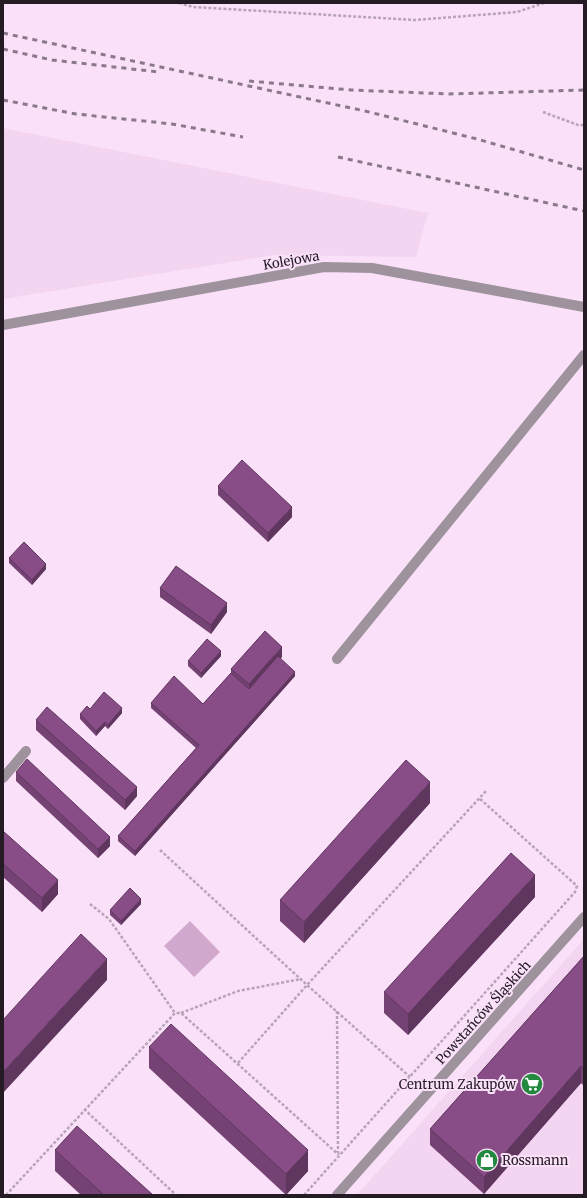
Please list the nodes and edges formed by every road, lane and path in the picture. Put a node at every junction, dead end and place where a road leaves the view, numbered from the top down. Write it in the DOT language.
graph roads {
  1 [pos="179,3"];
  2 [pos="544,3"];
  3 [pos="544,112"];
  4 [pos="584,125"];
  5 [pos="584,307"];
  6 [pos="3,325"];
  7 [pos="584,355"];
  8 [pos="337,659"];
  9 [pos="26,751"];
  10 [pos="3,778"];
  11 [pos="486,791"];
  12 [pos="479,798"];
  13 [pos="160,850"];
  14 [pos="90,904"];
  15 [pos="584,917"];
  16 [pos="301,979"];
  17 [pos="306,985"];
  18 [pos="337,1011"];
  19 [pos="181,1012"];
  20 [pos="175,1013"];
  21 [pos="238,1063"];
  22 [pos="410,1077"];
  23 [pos="84,1109"];
  24 [pos="339,1154"];
  25 [pos="6,1195"];
  26 [pos="176,1195"];
  27 [pos="304,1195"];
  28 [pos="336,1195"];
  1 -- 2 [label="path"];
  3 -- 4 [label="path"];
  5 -- 6 [label="street, Kolejowa"];
  7 -- 8 [label="street"];
  9 -- 10 [label="street"];
  11 -- 12 [label="path"];
  12 -- 17 [label="path"];
  12 -- 22 [label="path"];
  13 -- 16 [label="path"];
  14 -- 20 [label="path"];
  15 -- 28 [label="street, Powstańców Śląskich"];
  16 -- 17 [label="path"];
  16 -- 19 [label="path"];
  17 -- 18 [label="path"];
  17 -- 21 [label="path"];
  18 -- 22 [label="path"];
  18 -- 24 [label="path"];
  19 -- 20 [label="path"];
  19 -- 21 [label="path"];
  20 -- 23 [label="path"];
  21 -- 24 [label="path"];
  22 -- 24 [label="path"];
  23 -- 25 [label="path"];
  23 -- 26 [label="path"];
  24 -- 27 [label="path"];
}
